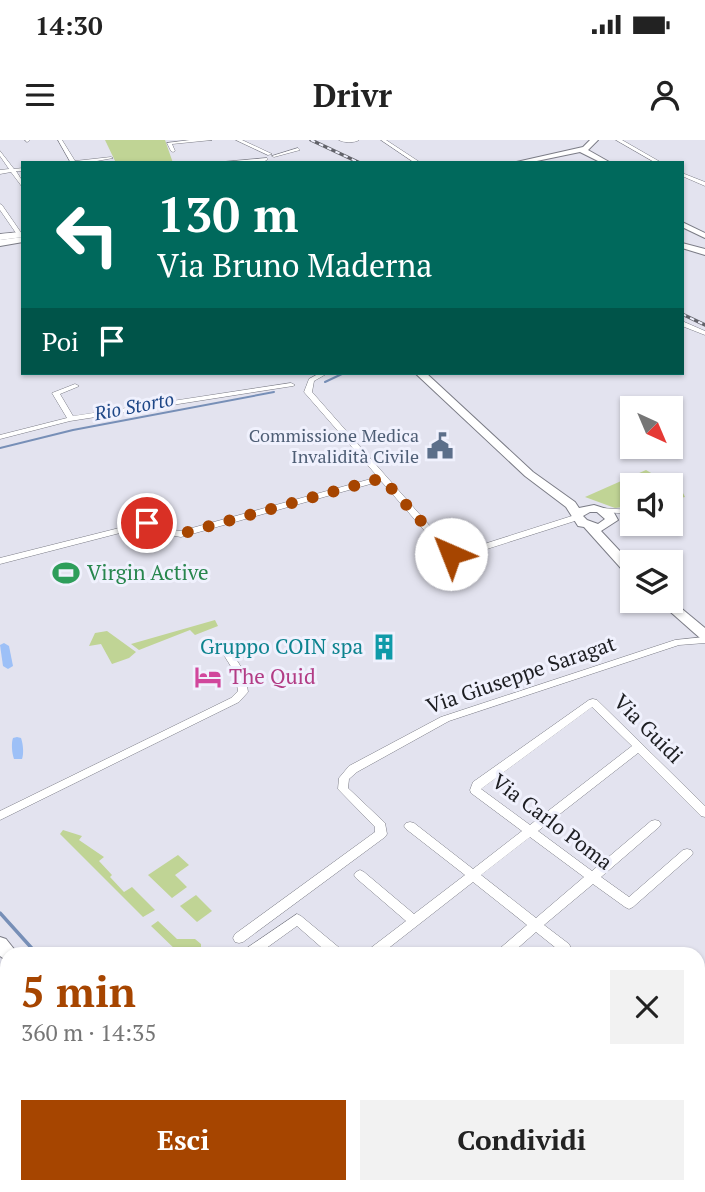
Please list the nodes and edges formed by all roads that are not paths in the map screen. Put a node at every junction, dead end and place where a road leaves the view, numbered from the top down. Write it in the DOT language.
graph roads {
  1 [pos="60,140"];
  2 [pos="209,140"];
  3 [pos="238,140"];
  4 [pos="341,140"];
  5 [pos="357,140"];
  6 [pos="383,140"];
  7 [pos="618,140"];
  8 [pos="168,142"];
  9 [pos="298,149"];
  10 [pos="604,150"];
  11 [pos="173,151"];
  12 [pos="588,151"];
  13 [pos="0,152"];
  14 [pos="271,157"];
  15 [pos="111,158"];
  16 [pos="73,161"];
  17 [pos="94,161"];
  18 [pos="232,161"];
  19 [pos="416,161"];
  20 [pos="528,161"];
  21 [pos="606,161"];
  22 [pos="608,161"];
  23 [pos="656,161"];
  24 [pos="21,169"];
  25 [pos="12,171"];
  26 [pos="0,172"];
  27 [pos="684,175"];
  28 [pos="21,183"];
  29 [pos="705,184"];
  30 [pos="0,206"];
  31 [pos="684,225"];
  32 [pos="684,226"];
  33 [pos="21,235"];
  34 [pos="21,236"];
  35 [pos="705,238"];
  36 [pos="0,240"];
  37 [pos="684,244"];
  38 [pos="705,252"];
  39 [pos="684,324"];
  40 [pos="705,333"];
  41 [pos="321,375"];
  42 [pos="422,375"];
  43 [pos="431,375"];
  44 [pos="291,385"];
  45 [pos="75,386"];
  46 [pos="71,419"];
  47 [pos="0,437"];
  48 [pos="382,478"];
  49 [pos="601,510"];
  50 [pos="620,512"];
  51 [pos="578,516"];
  52 [pos="620,519"];
  53 [pos="611,524"];
  54 [pos="589,527"];
  55 [pos="543,530"];
  56 [pos="625,550"];
  57 [pos="620,559"];
  58 [pos="0,561"];
  59 [pos="683,607"];
  60 [pos="677,613"];
  61 [pos="686,621"];
  62 [pos="705,626"];
  63 [pos="705,638"];
  64 [pos="678,642"];
  65 [pos="222,644"];
  66 [pos="593,702"];
  67 [pos="638,747"];
  68 [pos="705,813"];
  69 [pos="0,816"];
  70 [pos="655,824"];
  71 [pos="410,825"];
  72 [pos="530,831"];
  73 [pos="687,853"];
  74 [pos="360,875"];
  75 [pos="474,876"];
  76 [pos="593,877"];
  77 [pos="414,921"];
  78 [pos="537,925"];
  79 [pos="239,938"];
  80 [pos="258,947"];
  81 [pos="330,947"];
  82 [pos="381,947"];
  83 [pos="510,947"];
  84 [pos="564,947"];
  1 -- 16 [label="street"];
  2 -- 8 [label="street"];
  3 -- 14 [label="street"];
  4 -- 5 [label="street"];
  6 -- 19 [label="street"];
  7 -- 23 [label="street"];
  8 -- 11 [label="street"];
  9 -- 14 [label="street"];
  10 -- 12 [label="street"];
  10 -- 12 [label="street"];
  10 -- 22 [label="street"];
  12 -- 20 [label="street"];
  12 -- 21 [label="street"];
  13 -- 25 [label="street"];
  14 -- 18 [label="street"];
  15 -- 17 [label="street"];
  24 -- 25 [label="street"];
  25 -- 26 [label="street"];
  25 -- 28 [label="street"];
  27 -- 29 [label="street"];
  30 -- 33 [label="street"];
  31 -- 35 [label="street"];
  32 -- 37 [label="street"];
  34 -- 36 [label="highway"];
  35 -- 37 [label="street"];
  37 -- 38 [label="street"];
  39 -- 40 [label="street"];
  41 -- 48 [label="street"];
  42 -- 51 [label="street"];
  43 -- 49 [label="street"];
  44 -- 46 [label="street"];
  45 -- 46 [label="street"];
  46 -- 47 [label="street"];
  48 -- 55 [label="street"];
  48 -- 58 [label="street"];
  49 -- 50 [label="street"];
  49 -- 51 [label="street"];
  49 -- 53 [label="street"];
  51 -- 54 [label="street"];
  51 -- 55 [label="street"];
  52 -- 53 [label="street"];
  53 -- 54 [label="street"];
  53 -- 56 [label="street"];
  54 -- 55 [label="street"];
  54 -- 57 [label="street"];
  59 -- 62 [label="street"];
  60 -- 61 [label="street"];
  61 -- 63 [label="street"];
  61 -- 64 [label="street"];
  63 -- 64 [label="street, Via Giuseppe Saragat"];
  64 -- 79 [label="street, Via Giuseppe Saragat"];
  65 -- 69 [label="street"];
  66 -- 67 [label="street, Via Guidi"];
  66 -- 72 [label="street, Via Carlo Poma"];
  67 -- 68 [label="street, Via Guidi"];
  67 -- 72 [label="street"];
  70 -- 76 [label="street"];
  71 -- 75 [label="street"];
  72 -- 75 [label="street"];
  72 -- 76 [label="street, Via Carlo Poma"];
  73 -- 76 [label="street, Via Carlo Poma"];
  74 -- 77 [label="street"];
  75 -- 77 [label="street"];
  75 -- 78 [label="street"];
  76 -- 78 [label="street"];
  77 -- 82 [label="street"];
  78 -- 83 [label="street"];
  78 -- 84 [label="street"];
  80 -- 81 [label="street"];
}
